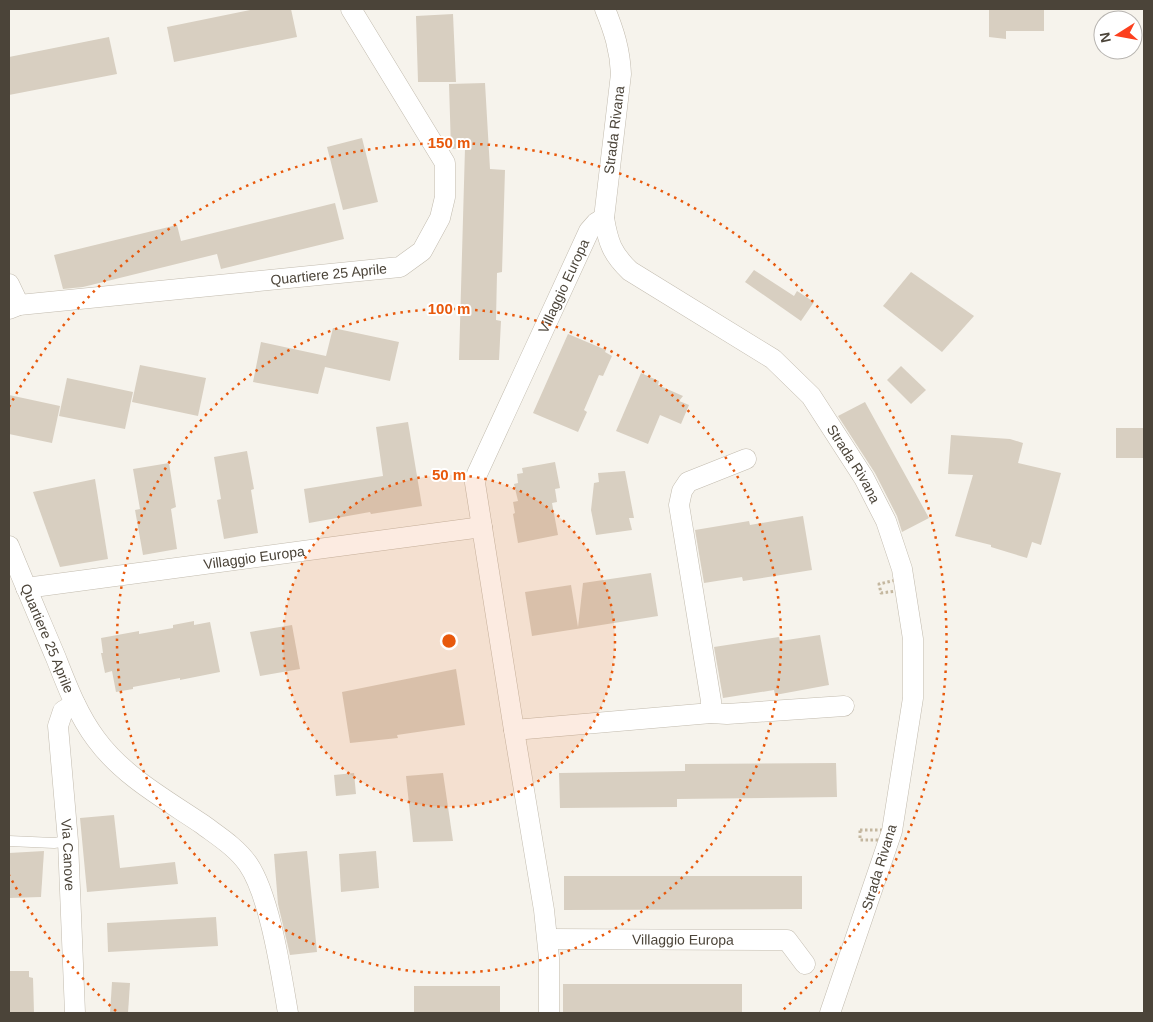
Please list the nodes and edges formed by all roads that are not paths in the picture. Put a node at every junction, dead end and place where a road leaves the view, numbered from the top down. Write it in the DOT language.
graph roads {
  1 [pos="351,9"];
  2 [pos="605,9"];
  3 [pos="604,218"];
  4 [pos="9,284"];
  5 [pos="14,307"];
  6 [pos="746,459"];
  7 [pos="482,527"];
  8 [pos="9,546"];
  9 [pos="26,588"];
  10 [pos="75,704"];
  11 [pos="844,706"];
  12 [pos="711,713"];
  13 [pos="514,730"];
  14 [pos="9,841"];
  15 [pos="68,841"];
  16 [pos="548,939"];
  17 [pos="805,964"];
  18 [pos="75,1013"];
  19 [pos="288,1013"];
  20 [pos="549,1013"];
  21 [pos="830,1013"];
  1 -- 5 [label="street, Quartiere 25 Aprile"];
  2 -- 3 [label="street, Strada Rivana"];
  3 -- 7 [label="street, Villaggio Europa"];
  3 -- 21 [label="street, Strada Rivana"];
  4 -- 5 [label="street, Quartiere 25 Aprile"];
  6 -- 12 [label="street"];
  7 -- 9 [label="street, Villaggio Europa"];
  7 -- 13 [label="street, Villaggio Europa"];
  8 -- 9 [label="street, Quartiere 25 Aprile"];
  9 -- 10 [label="street, Quartiere 25 Aprile"];
  10 -- 15 [label="street, Via Canove"];
  10 -- 19 [label="street"];
  11 -- 12 [label="street"];
  12 -- 13 [label="street"];
  13 -- 16 [label="street, Villaggio Europa"];
  14 -- 15 [label="lane"];
  15 -- 18 [label="street, Via Canove"];
  16 -- 17 [label="street, Villaggio Europa"];
  16 -- 20 [label="street, Villaggio Europa"];
}
